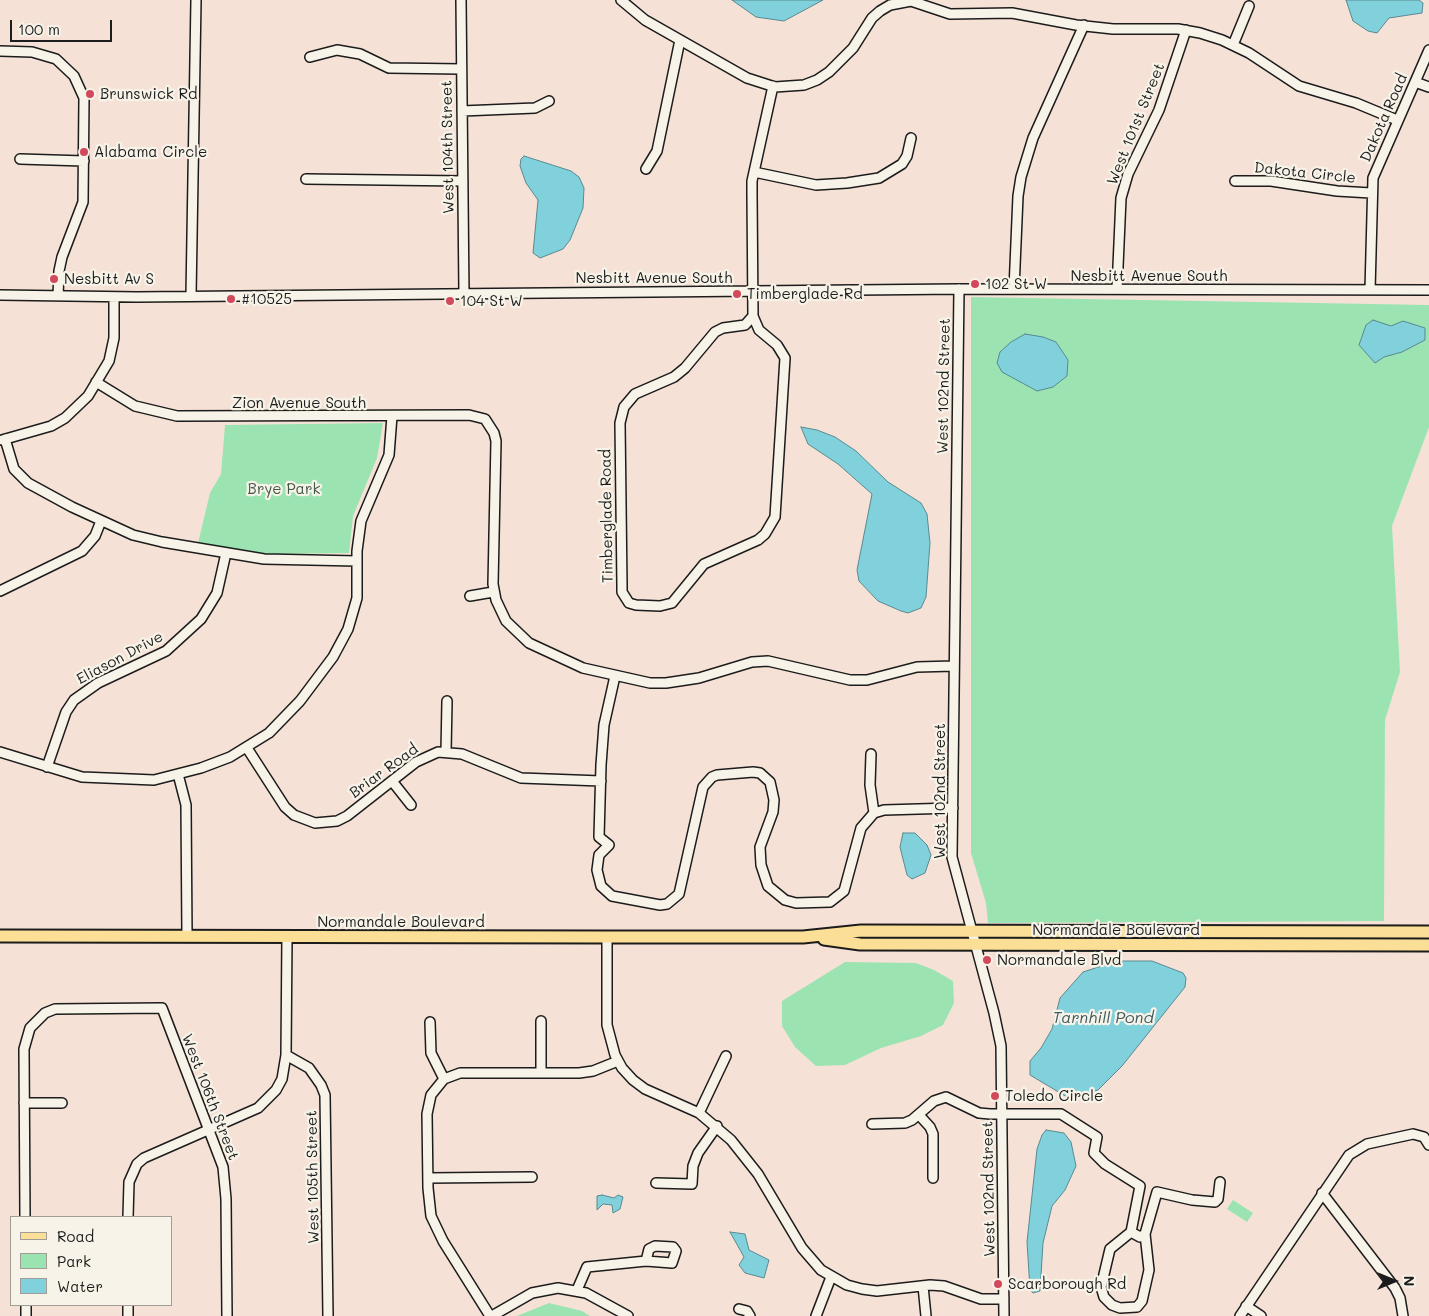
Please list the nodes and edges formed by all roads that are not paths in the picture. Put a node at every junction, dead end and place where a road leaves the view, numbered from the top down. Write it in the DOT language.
graph roads {
  1 [pos="196,0"];
  2 [pos="461,0"];
  3 [pos="621,0"];
  4 [pos="889,3"];
  5 [pos="1249,6"];
  6 [pos="1084,25"];
  7 [pos="1186,30"];
  8 [pos="680,40"];
  9 [pos="1233,45"];
  10 [pos="1429,50"];
  11 [pos="0,51"];
  12 [pos="310,57"];
  13 [pos="461,69"];
  14 [pos="1415,82"];
  15 [pos="773,86"];
  16 [pos="1429,86"];
  17 [pos="549,101"];
  18 [pos="462,110"];
  19 [pos="1398,120"];
  20 [pos="911,138"];
  21 [pos="20,159"];
  22 [pos="84,161"];
  23 [pos="646,169"];
  24 [pos="754,172"];
  25 [pos="306,179"];
  26 [pos="1235,181"];
  27 [pos="463,182"];
  28 [pos="1372,193"];
  29 [pos="960,289"];
  30 [pos="1014,289"];
  31 [pos="1117,289"];
  32 [pos="1370,290"];
  33 [pos="1429,290"];
  34 [pos="464,294"];
  35 [pos="0,295"];
  36 [pos="754,295"];
  37 [pos="58,296"];
  38 [pos="191,296"];
  39 [pos="114,297"];
  40 [pos="753,316"];
  41 [pos="96,382"];
  42 [pos="392,416"];
  43 [pos="3,439"];
  44 [pos="101,521"];
  45 [pos="226,553"];
  46 [pos="357,561"];
  47 [pos="0,591"];
  48 [pos="493,592"];
  49 [pos="470,596"];
  50 [pos="954,666"];
  51 [pos="615,676"];
  52 [pos="447,701"];
  53 [pos="247,748"];
  54 [pos="0,752"];
  55 [pos="446,752"];
  56 [pos="871,754"];
  57 [pos="47,767"];
  58 [pos="178,774"];
  59 [pos="392,781"];
  60 [pos="601,781"];
  61 [pos="411,805"];
  62 [pos="952,808"];
  63 [pos="874,814"];
  64 [pos="973,931"];
  65 [pos="1429,932"];
  66 [pos="0,936"];
  67 [pos="187,936"];
  68 [pos="287,936"];
  69 [pos="802,937"];
  70 [pos="607,938"];
  71 [pos="976,944"];
  72 [pos="1429,945"];
  73 [pos="541,1021"];
  74 [pos="430,1022"];
  75 [pos="286,1054"];
  76 [pos="726,1056"];
  77 [pos="618,1061"];
  78 [pos="541,1072"];
  79 [pos="444,1079"];
  80 [pos="24,1103"];
  81 [pos="62,1103"];
  82 [pos="698,1113"];
  83 [pos="1002,1114"];
  84 [pos="919,1115"];
  85 [pos="872,1124"];
  86 [pos="717,1126"];
  87 [pos="210,1130"];
  88 [pos="1427,1141"];
  89 [pos="532,1177"];
  90 [pos="428,1178"];
  91 [pos="934,1178"];
  92 [pos="1220,1182"];
  93 [pos="656,1184"];
  94 [pos="1140,1186"];
  95 [pos="1157,1192"];
  96 [pos="1322,1193"];
  97 [pos="25,1216"];
  98 [pos="128,1216"];
  99 [pos="1131,1232"];
  100 [pos="1145,1234"];
  101 [pos="646,1261"];
  102 [pos="831,1277"];
  103 [pos="923,1286"];
  104 [pos="577,1290"];
  105 [pos="1004,1299"];
  106 [pos="1246,1306"];
  107 [pos="739,1309"];
  108 [pos="227,1316"];
  109 [pos="328,1316"];
  110 [pos="491,1316"];
  111 [pos="628,1316"];
  112 [pos="750,1316"];
  113 [pos="816,1316"];
  114 [pos="926,1316"];
  115 [pos="1004,1316"];
  116 [pos="1240,1316"];
  117 [pos="1261,1316"];
  118 [pos="1402,1316"];
  1 -- 38 [label="street"];
  2 -- 13 [label="street, West 104th Street"];
  3 -- 8 [label="street"];
  4 -- 6 [label="street"];
  4 -- 15 [label="street"];
  5 -- 9 [label="street"];
  6 -- 7 [label="street"];
  6 -- 30 [label="street"];
  7 -- 9 [label="street"];
  7 -- 31 [label="street, West 101st Street"];
  8 -- 15 [label="street"];
  8 -- 23 [label="street"];
  9 -- 19 [label="street"];
  10 -- 14 [label="street, Dakota Road"];
  11 -- 22 [label="street"];
  12 -- 13 [label="street"];
  13 -- 18 [label="street, West 104th Street"];
  14 -- 16 [label="street"];
  14 -- 19 [label="street, Dakota Road"];
  15 -- 24 [label="street"];
  17 -- 18 [label="street"];
  18 -- 27 [label="street, West 104th Street"];
  19 -- 28 [label="street, Dakota Road"];
  20 -- 24 [label="street"];
  21 -- 22 [label="street"];
  22 -- 37 [label="street"];
  24 -- 36 [label="street"];
  25 -- 27 [label="street"];
  26 -- 28 [label="street, Dakota Circle"];
  27 -- 34 [label="street, West 104th Street"];
  28 -- 32 [label="street, Dakota Road"];
  29 -- 30 [label="street, Nesbitt Avenue South"];
  29 -- 36 [label="street, Nesbitt Avenue South"];
  29 -- 50 [label="street, West 102nd Street"];
  30 -- 31 [label="street, Nesbitt Avenue South"];
  31 -- 32 [label="street, Nesbitt Avenue South"];
  32 -- 33 [label="street, Nesbitt Avenue South"];
  34 -- 36 [label="street, Nesbitt Avenue South"];
  34 -- 38 [label="street, Nesbitt Avenue South"];
  35 -- 37 [label="street, Nesbitt Avenue South"];
  36 -- 40 [label="street"];
  37 -- 39 [label="street, Nesbitt Avenue South"];
  38 -- 39 [label="street, Nesbitt Avenue South"];
  39 -- 41 [label="street"];
  40 -- 40 [label="street, Timberglade Road"];
  41 -- 42 [label="street, Zion Avenue South"];
  41 -- 43 [label="street"];
  42 -- 46 [label="street"];
  42 -- 48 [label="street, Zion Avenue South"];
  43 -- 44 [label="street"];
  44 -- 45 [label="street"];
  44 -- 47 [label="street"];
  45 -- 46 [label="street"];
  45 -- 57 [label="street, Eliason Drive"];
  46 -- 53 [label="street"];
  48 -- 49 [label="street"];
  48 -- 51 [label="street"];
  50 -- 51 [label="street"];
  50 -- 62 [label="street, West 102nd Street"];
  51 -- 60 [label="street"];
  52 -- 55 [label="street"];
  53 -- 58 [label="street"];
  53 -- 59 [label="street, Briar Road"];
  54 -- 57 [label="street"];
  55 -- 59 [label="street, Briar Road"];
  55 -- 60 [label="street, Briar Road"];
  56 -- 63 [label="street"];
  57 -- 58 [label="street"];
  58 -- 67 [label="street"];
  59 -- 61 [label="street"];
  60 -- 63 [label="street"];
  62 -- 63 [label="street"];
  62 -- 64 [label="street, West 102nd Street"];
  64 -- 65 [label="main road, Normandale Boulevard"];
  64 -- 69 [label="main road, Normandale Boulevard"];
  64 -- 71 [label="street, West 102nd Street"];
  66 -- 67 [label="main road, Normandale Boulevard"];
  67 -- 68 [label="main road, Normandale Boulevard"];
  68 -- 70 [label="main road, Normandale Boulevard"];
  68 -- 75 [label="street"];
  69 -- 70 [label="main road, Normandale Boulevard"];
  69 -- 71 [label="main road, Normandale Boulevard"];
  70 -- 77 [label="street"];
  71 -- 72 [label="main road, Normandale Boulevard"];
  71 -- 83 [label="street, West 102nd Street"];
  73 -- 78 [label="street"];
  74 -- 79 [label="street"];
  75 -- 87 [label="street"];
  75 -- 109 [label="street, West 105th Street"];
  76 -- 82 [label="street"];
  77 -- 78 [label="street"];
  77 -- 82 [label="street"];
  78 -- 79 [label="street"];
  79 -- 90 [label="street"];
  80 -- 81 [label="street"];
  80 -- 87 [label="street, West 106th Street"];
  80 -- 97 [label="street"];
  82 -- 86 [label="street"];
  83 -- 84 [label="street"];
  83 -- 94 [label="street"];
  83 -- 105 [label="street, West 102nd Street"];
  84 -- 85 [label="street"];
  84 -- 91 [label="street"];
  86 -- 93 [label="street"];
  86 -- 102 [label="street"];
  87 -- 98 [label="street"];
  87 -- 108 [label="street, West 106th Street"];
  88 -- 96 [label="street"];
  89 -- 90 [label="street"];
  90 -- 110 [label="street"];
  92 -- 95 [label="street"];
  94 -- 95 [label="street"];
  94 -- 99 [label="street"];
  95 -- 100 [label="street"];
  96 -- 106 [label="street"];
  96 -- 118 [label="street"];
  99 -- 100 [label="street"];
  99 -- 100 [label="street"];
  101 -- 104 [label="street"];
  102 -- 103 [label="street"];
  102 -- 113 [label="street"];
  103 -- 105 [label="street"];
  103 -- 114 [label="street"];
  104 -- 110 [label="street"];
  104 -- 111 [label="street"];
  105 -- 115 [label="street, West 102nd Street"];
  106 -- 116 [label="street"];
  106 -- 117 [label="street"];
  107 -- 112 [label="street"];
}
